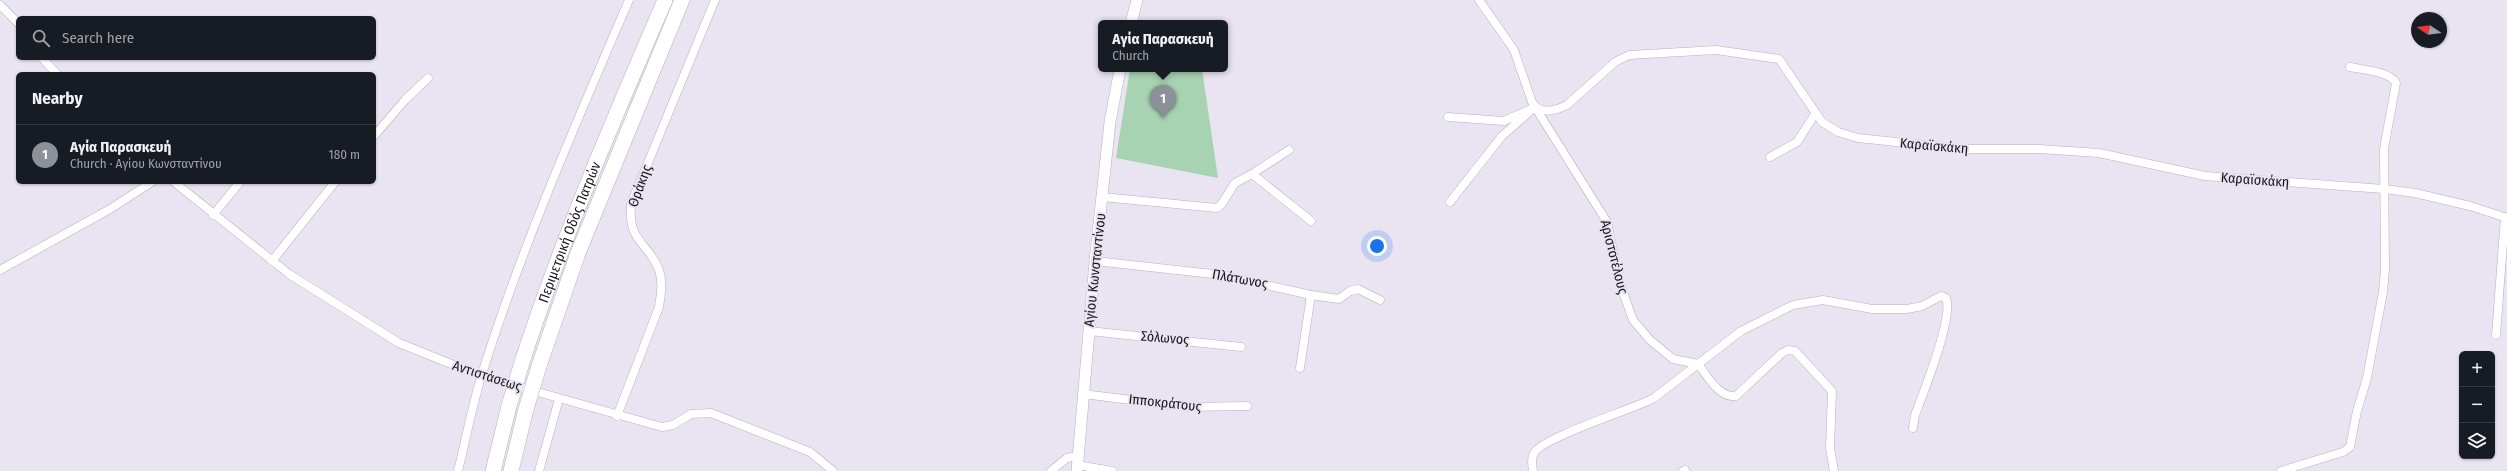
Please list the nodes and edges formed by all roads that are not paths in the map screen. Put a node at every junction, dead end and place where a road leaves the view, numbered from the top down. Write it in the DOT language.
graph roads {
  1 [pos="629,0"];
  2 [pos="665,0"];
  3 [pos="682,0"];
  4 [pos="715,0"];
  5 [pos="1137,0"];
  6 [pos="1479,0"];
  7 [pos="0,5"];
  8 [pos="1132,20"];
  9 [pos="16,21"];
  10 [pos="44,60"];
  11 [pos="2350,67"];
  12 [pos="55,72"];
  13 [pos="1119,72"];
  14 [pos="428,78"];
  15 [pos="1535,107"];
  16 [pos="1815,114"];
  17 [pos="1448,117"];
  18 [pos="376,134"];
  19 [pos="1289,150"];
  20 [pos="1770,157"];
  21 [pos="1252,174"];
  22 [pos="149,184"];
  23 [pos="176,184"];
  24 [pos="238,184"];
  25 [pos="333,184"];
  26 [pos="2384,188"];
  27 [pos="1102,198"];
  28 [pos="1450,202"];
  29 [pos="213,215"];
  30 [pos="2506,218"];
  31 [pos="1312,221"];
  32 [pos="272,260"];
  33 [pos="1095,261"];
  34 [pos="0,270"];
  35 [pos="1311,295"];
  36 [pos="1380,300"];
  37 [pos="1089,331"];
  38 [pos="2496,335"];
  39 [pos="1241,347"];
  40 [pos="1698,364"];
  41 [pos="1300,368"];
  42 [pos="481,376"];
  43 [pos="1083,394"];
  44 [pos="559,399"];
  45 [pos="1247,406"];
  46 [pos="617,416"];
  47 [pos="1913,428"];
  48 [pos="1077,464"];
  49 [pos="458,471"];
  50 [pos="493,471"];
  51 [pos="511,471"];
  52 [pos="539,471"];
  53 [pos="833,471"];
  54 [pos="1051,471"];
  55 [pos="1112,471"];
  56 [pos="1533,471"];
  57 [pos="1834,471"];
  58 [pos="2281,471"];
  1 -- 42 [label="street"];
  2 -- 50 [label="highway, Περιμετρική Οδός Πατρών, bridge"];
  3 -- 51 [label="highway, Περιμετρική Οδός Πατρών, bridge"];
  4 -- 46 [label="street, Θράκης"];
  5 -- 8 [label="main road"];
  6 -- 15 [label="street"];
  7 -- 9 [label="street"];
  10 -- 12 [label="street"];
  11 -- 26 [label="street"];
  13 -- 27 [label="main road, Αγίου Κωνσταντίνου"];
  14 -- 18 [label="street"];
  15 -- 16 [label="street, Καραϊσκάκη"];
  15 -- 17 [label="street"];
  15 -- 28 [label="street"];
  15 -- 40 [label="street, Αριστοτέλους"];
  16 -- 20 [label="street"];
  16 -- 26 [label="street, Καραϊσκάκη"];
  19 -- 21 [label="street"];
  21 -- 27 [label="street"];
  21 -- 31 [label="street"];
  22 -- 34 [label="street"];
  23 -- 29 [label="street, Αντιστάσεως"];
  24 -- 29 [label="street"];
  25 -- 32 [label="street"];
  26 -- 30 [label="street, Καραϊσκάκη"];
  26 -- 58 [label="street"];
  27 -- 33 [label="main road, Αγίου Κωνσταντίνου"];
  29 -- 32 [label="street, Αντιστάσεως"];
  30 -- 38 [label="street"];
  32 -- 42 [label="street, Αντιστάσεως"];
  33 -- 35 [label="street, Πλάτωνος"];
  33 -- 37 [label="main road, Αγίου Κωνσταντίνου"];
  35 -- 36 [label="street, Πλάτωνος"];
  35 -- 41 [label="street"];
  37 -- 39 [label="street, Σόλωνος"];
  37 -- 43 [label="main road, Αγίου Κωνσταντίνου"];
  40 -- 47 [label="street"];
  40 -- 56 [label="street"];
  40 -- 57 [label="street"];
  42 -- 44 [label="street, Αντιστάσεως"];
  42 -- 49 [label="street"];
  43 -- 45 [label="street, Ιπποκράτους"];
  43 -- 48 [label="main road, Αγίου Κωνσταντίνου"];
  44 -- 46 [label="street, Αντιστάσεως"];
  44 -- 52 [label="street"];
  46 -- 53 [label="street, Αντιστάσεως"];
  48 -- 54 [label="street"];
  48 -- 55 [label="street"];
}
